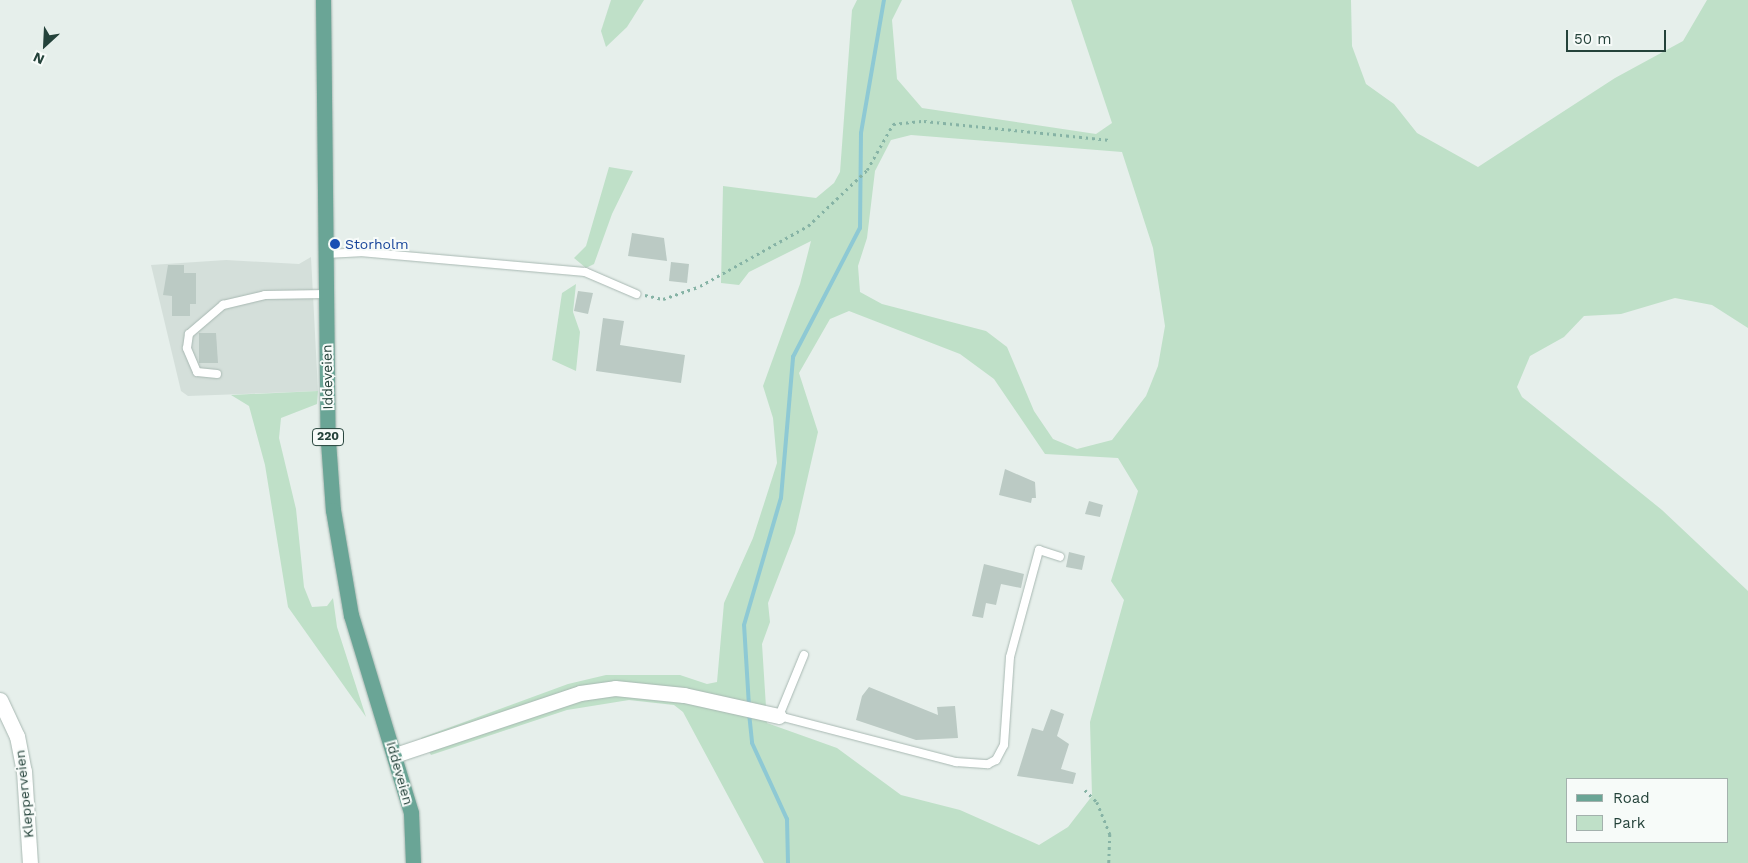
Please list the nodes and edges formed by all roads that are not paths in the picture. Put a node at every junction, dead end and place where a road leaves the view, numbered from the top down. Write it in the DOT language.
graph roads {
  1 [pos="323,0"];
  2 [pos="326,254"];
  3 [pos="326,294"];
  4 [pos="636,294"];
  5 [pos="217,374"];
  6 [pos="1060,557"];
  7 [pos="804,655"];
  8 [pos="0,700"];
  9 [pos="779,716"];
  10 [pos="395,754"];
  11 [pos="30,863"];
  12 [pos="413,863"];
  1 -- 2 [label="main road, Iddeveien / 220"];
  2 -- 3 [label="main road, Iddeveien / 220"];
  2 -- 4 [label="lane"];
  3 -- 5 [label="lane"];
  3 -- 10 [label="main road, Iddeveien / 220"];
  6 -- 9 [label="lane"];
  7 -- 9 [label="lane"];
  8 -- 11 [label="street, Klepperveien"];
  9 -- 10 [label="street"];
  10 -- 12 [label="main road, Iddeveien / 220"];
}
